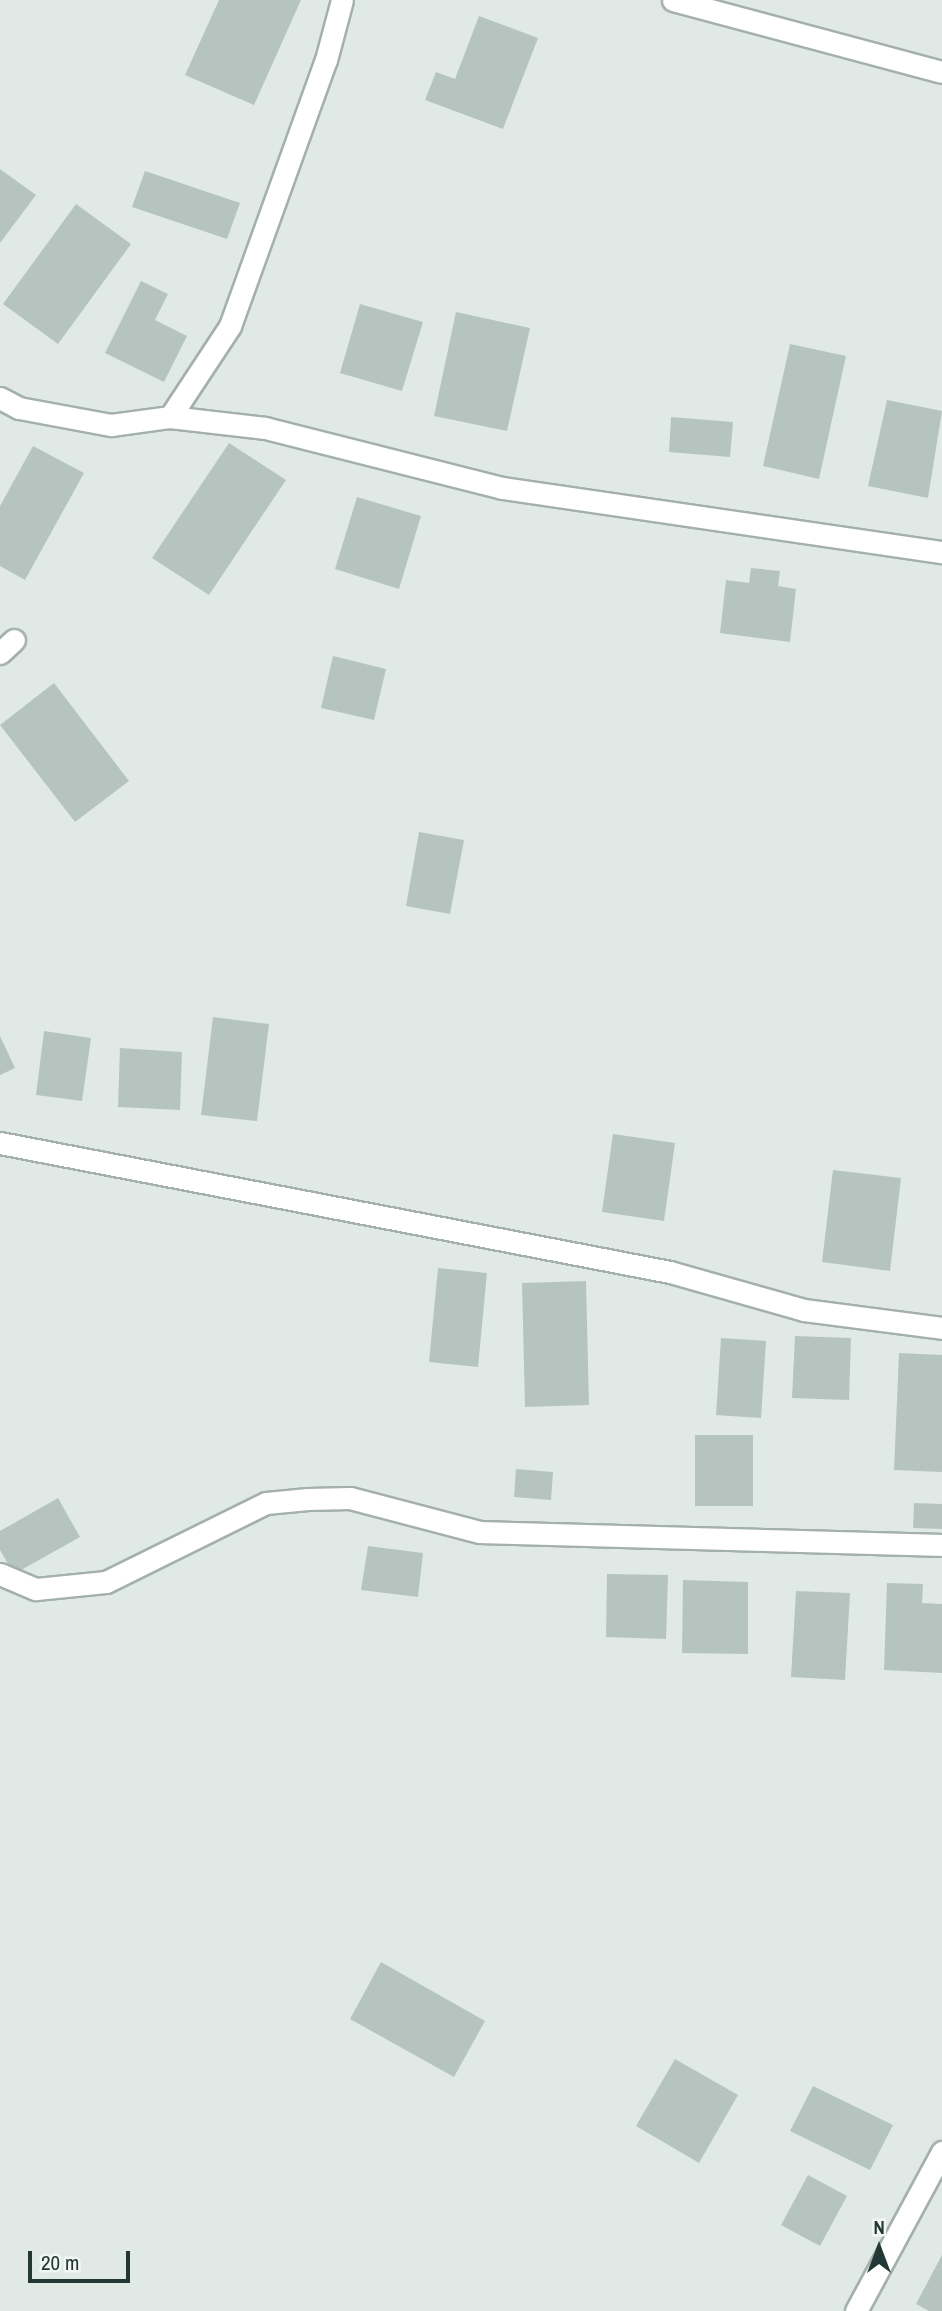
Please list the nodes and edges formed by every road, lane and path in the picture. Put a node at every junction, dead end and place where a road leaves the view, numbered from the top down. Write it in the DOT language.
graph roads {
  1 [pos="342,0"];
  2 [pos="673,0"];
  3 [pos="942,72"];
  4 [pos="0,398"];
  5 [pos="170,417"];
  6 [pos="942,552"];
  7 [pos="0,1143"];
  8 [pos="942,1328"];
  9 [pos="942,1545"];
  10 [pos="0,1574"];
  11 [pos="942,2152"];
  12 [pos="856,2311"];
  1 -- 5 [label="street"];
  2 -- 3 [label="street"];
  4 -- 5 [label="street"];
  5 -- 6 [label="street"];
  7 -- 8 [label="street"];
  9 -- 10 [label="street"];
  11 -- 12 [label="street"];
}
